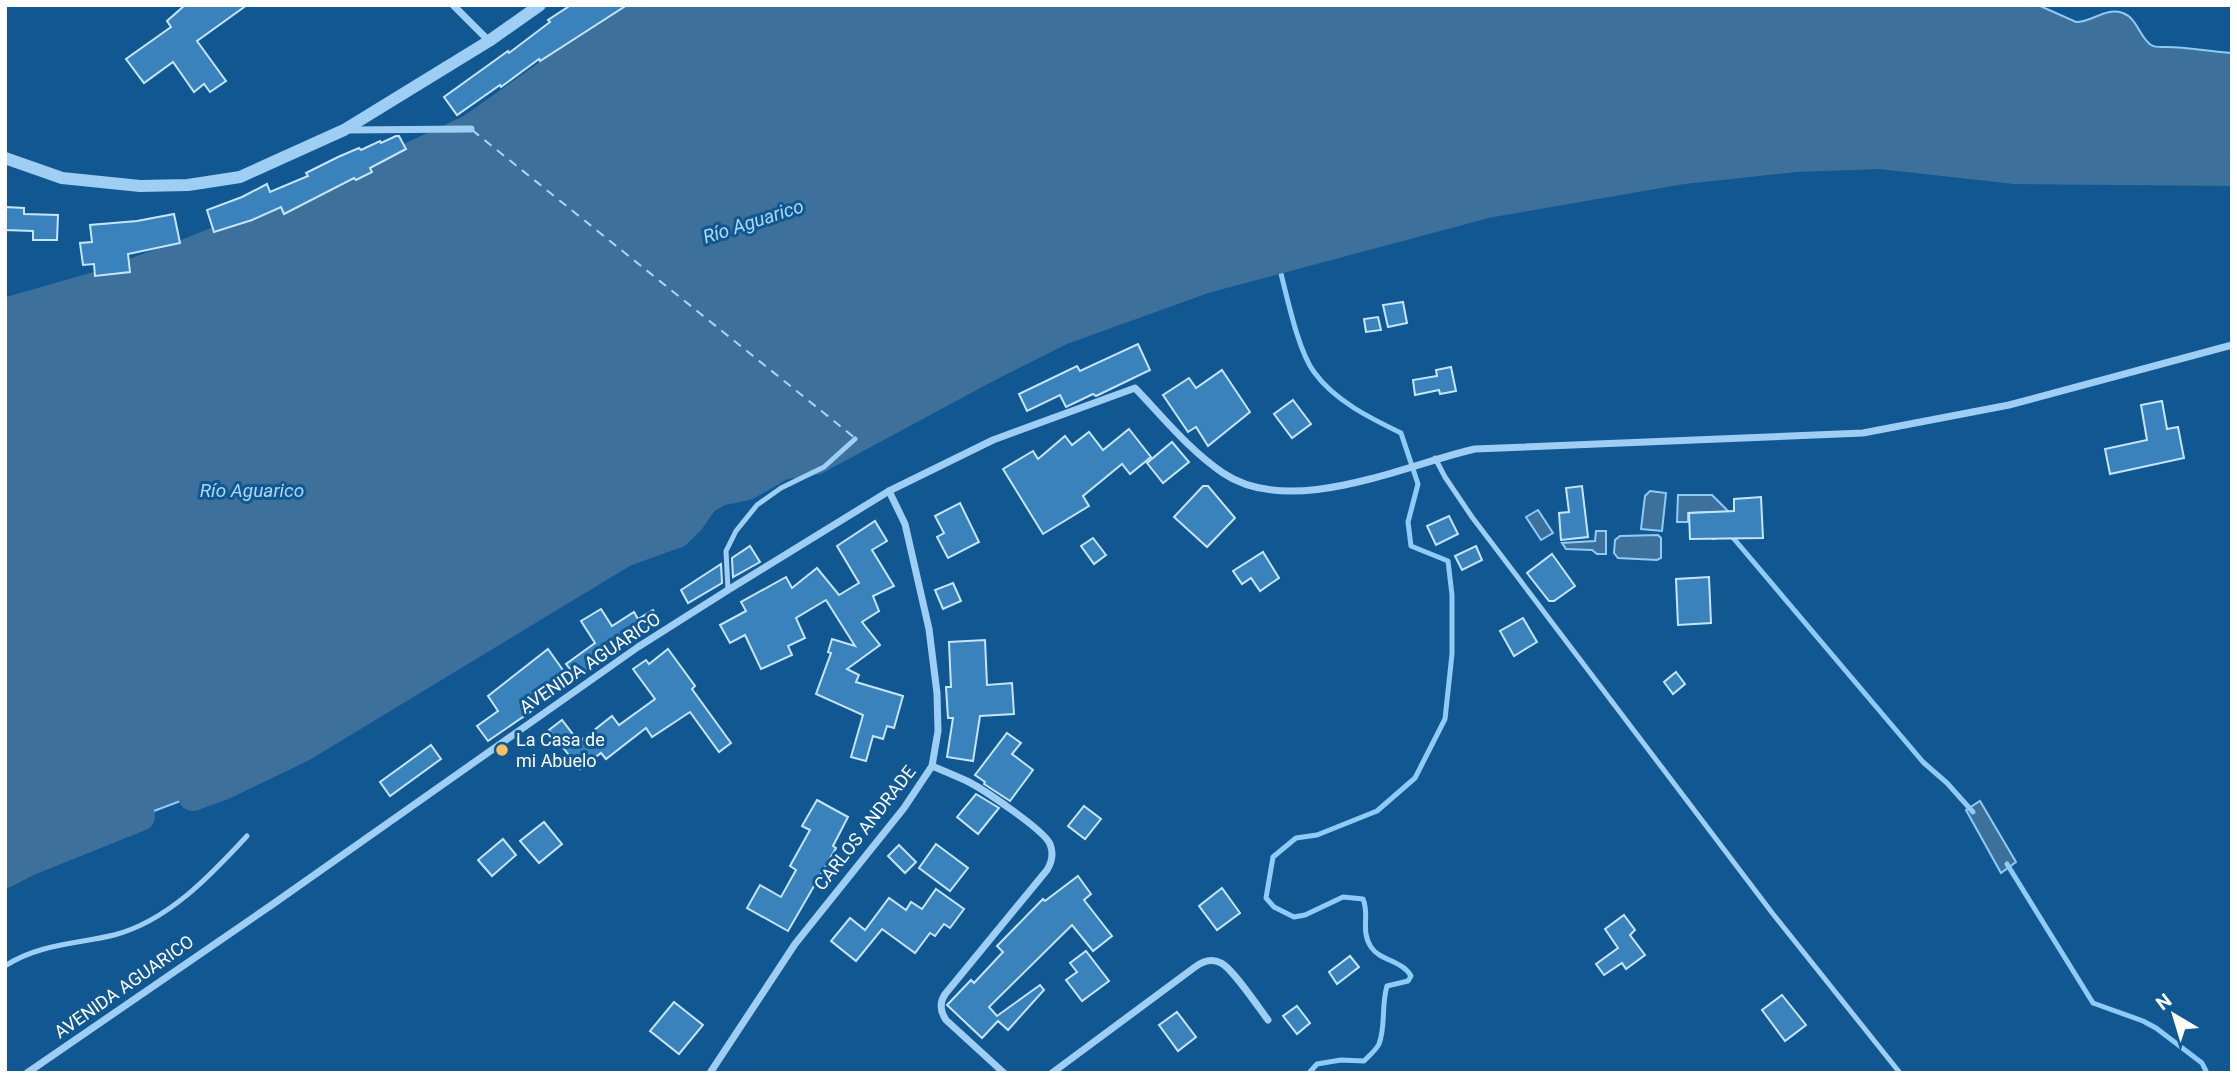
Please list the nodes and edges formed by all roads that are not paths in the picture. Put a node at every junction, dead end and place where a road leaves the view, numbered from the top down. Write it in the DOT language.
graph roads {
  1 [pos="453,5"];
  2 [pos="540,5"];
  3 [pos="489,41"];
  4 [pos="471,129"];
  5 [pos="344,130"];
  6 [pos="5,158"];
  7 [pos="2232,345"];
  8 [pos="855,439"];
  9 [pos="1435,458"];
  10 [pos="888,491"];
  11 [pos="729,590"];
  12 [pos="932,766"];
  13 [pos="247,836"];
  14 [pos="5,965"];
  15 [pos="1268,1020"];
  16 [pos="27,1073"];
  17 [pos="710,1073"];
  18 [pos="1004,1073"];
  19 [pos="1052,1073"];
  20 [pos="1900,1073"];
  1 -- 3 [label="street"];
  2 -- 3 [label="street"];
  3 -- 5 [label="street"];
  4 -- 5 [label="street"];
  5 -- 6 [label="street"];
  7 -- 9 [label="street"];
  8 -- 11 [label="lane"];
  9 -- 10 [label="street, AVENIDA AGUARICO"];
  9 -- 20 [label="lane"];
  10 -- 11 [label="street, AVENIDA AGUARICO"];
  10 -- 12 [label="street, CARLOS ANDRADE"];
  11 -- 16 [label="street, AVENIDA AGUARICO"];
  12 -- 17 [label="street, CARLOS ANDRADE"];
  12 -- 18 [label="street"];
  13 -- 14 [label="lane"];
  15 -- 19 [label="street"];
}
